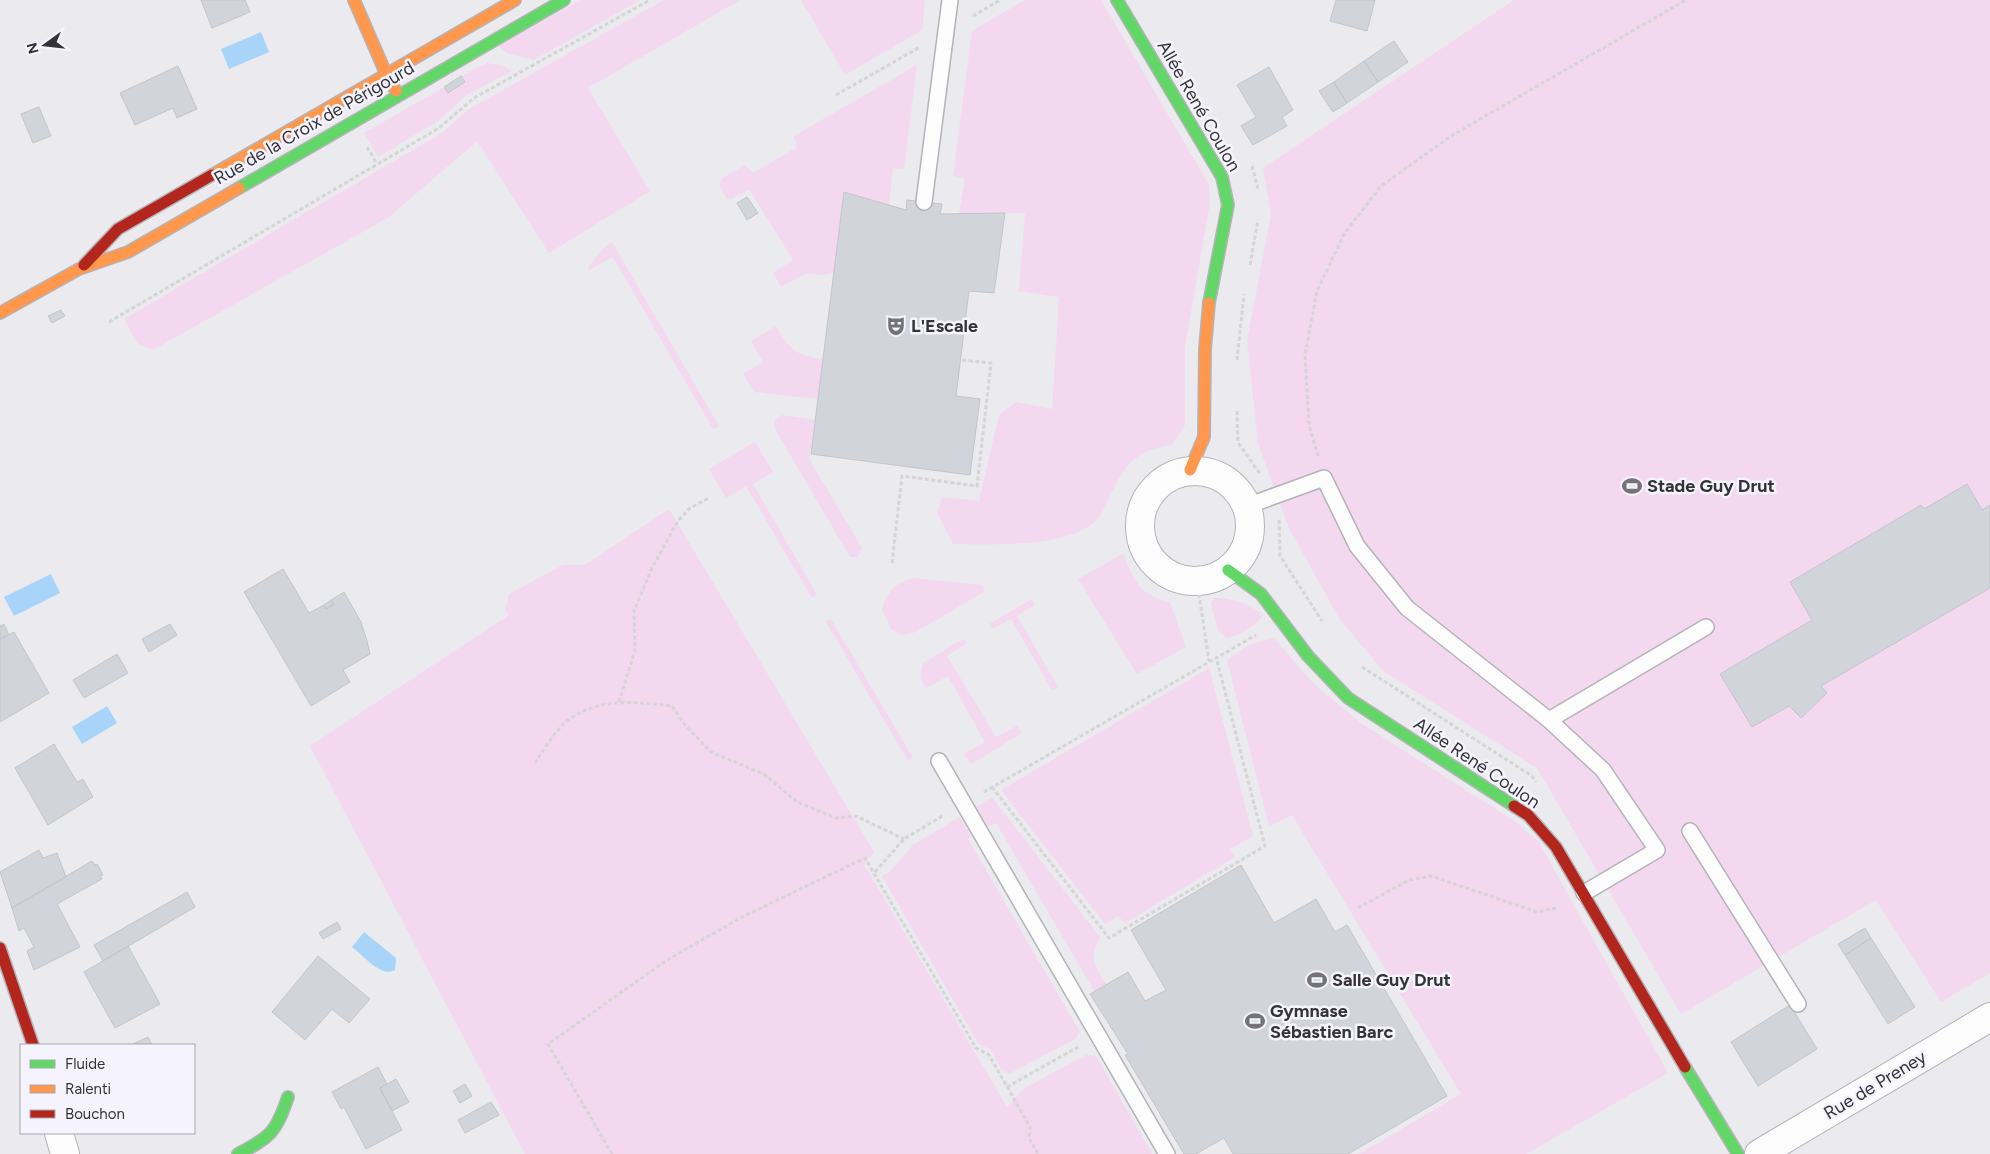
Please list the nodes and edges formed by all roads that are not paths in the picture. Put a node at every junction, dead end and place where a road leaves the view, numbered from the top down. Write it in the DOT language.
graph roads {
  1 [pos="354,0"];
  2 [pos="516,0"];
  3 [pos="564,0"];
  4 [pos="950,0"];
  5 [pos="1118,0"];
  6 [pos="387,76"];
  7 [pos="398,94"];
  8 [pos="924,202"];
  9 [pos="79,269"];
  10 [pos="0,313"];
  11 [pos="1190,470"];
  12 [pos="1246,506"];
  13 [pos="1228,570"];
  14 [pos="1706,627"];
  15 [pos="1549,720"];
  16 [pos="939,761"];
  17 [pos="1690,831"];
  18 [pos="1584,893"];
  19 [pos="0,948"];
  20 [pos="1798,1004"];
  21 [pos="1990,1017"];
  22 [pos="33,1044"];
  23 [pos="288,1097"];
  24 [pos="59,1134"];
  25 [pos="65,1154"];
  26 [pos="238,1154"];
  27 [pos="1166,1154"];
  28 [pos="1738,1154"];
  29 [pos="1759,1154"];
  1 -- 6 [label="street"];
  2 -- 6 [label="street, Rue de la Croix de Périgourd"];
  3 -- 7 [label="street, Rue de la Croix de Périgourd"];
  4 -- 8 [label="lane"];
  5 -- 11 [label="street, Allée René Coulon"];
  6 -- 7 [label="street"];
  6 -- 9 [label="street, Rue de la Croix de Périgourd"];
  7 -- 9 [label="street, Rue de la Croix de Périgourd"];
  9 -- 10 [label="street, Rue de la Croix de Périgourd"];
  11 -- 12 [label="street"];
  11 -- 13 [label="street"];
  12 -- 13 [label="street"];
  12 -- 15 [label="lane"];
  13 -- 18 [label="street, Allée René Coulon"];
  14 -- 15 [label="lane"];
  15 -- 18 [label="lane"];
  16 -- 27 [label="lane"];
  17 -- 20 [label="lane"];
  18 -- 28 [label="street, Allée René Coulon"];
  19 -- 22 [label="street"];
  21 -- 29 [label="street, Rue de Preney"];
  23 -- 26 [label="street"];
  24 -- 25 [label="street"];
}
